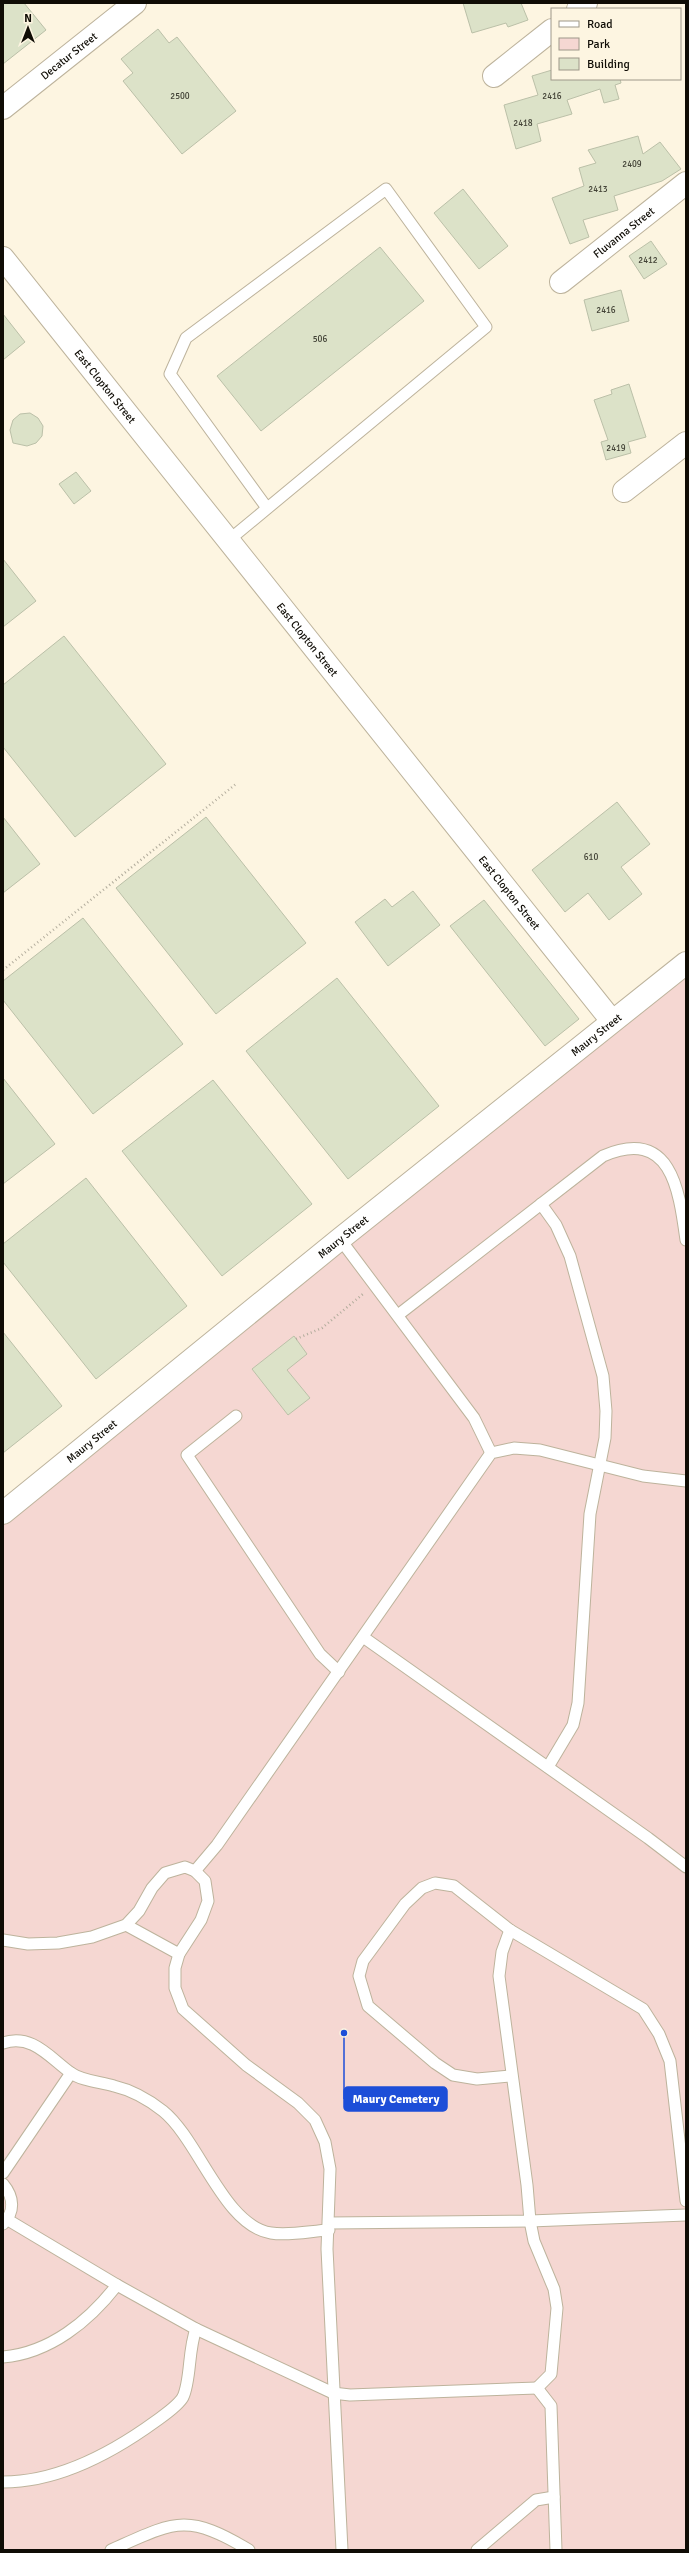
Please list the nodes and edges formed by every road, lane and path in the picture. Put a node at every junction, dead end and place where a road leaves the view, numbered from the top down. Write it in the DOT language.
graph roads {
  1 [pos="135,3"];
  2 [pos="551,31"];
  3 [pos="494,76"];
  4 [pos="3,108"];
  5 [pos="686,183"];
  6 [pos="3,258"];
  7 [pos="562,282"];
  8 [pos="686,443"];
  9 [pos="624,491"];
  10 [pos="268,508"];
  11 [pos="228,540"];
  12 [pos="236,784"];
  13 [pos="686,964"];
  14 [pos="3,970"];
  15 [pos="612,1021"];
  16 [pos="542,1204"];
  17 [pos="340,1239"];
  18 [pos="686,1240"];
  19 [pos="364,1293"];
  20 [pos="398,1315"];
  21 [pos="296,1339"];
  22 [pos="236,1416"];
  23 [pos="491,1453"];
  24 [pos="599,1466"];
  25 [pos="686,1481"];
  26 [pos="3,1513"];
  27 [pos="363,1637"];
  28 [pos="339,1672"];
  29 [pos="548,1767"];
  30 [pos="686,1868"];
  31 [pos="195,1871"];
  32 [pos="126,1925"];
  33 [pos="510,1930"];
  34 [pos="3,1940"];
  35 [pos="179,1954"];
  36 [pos="3,2043"];
  37 [pos="71,2073"];
  38 [pos="511,2076"];
  39 [pos="3,2173"];
  40 [pos="3,2184"];
  41 [pos="686,2201"];
  42 [pos="686,2216"];
  43 [pos="530,2221"];
  44 [pos="5,2222"];
  45 [pos="329,2226"];
  46 [pos="117,2285"];
  47 [pos="196,2329"];
  48 [pos="3,2356"];
  49 [pos="537,2388"];
  50 [pos="333,2393"];
  51 [pos="3,2482"];
  52 [pos="554,2497"];
  53 [pos="111,2550"];
  54 [pos="249,2550"];
  55 [pos="342,2550"];
  56 [pos="477,2550"];
  57 [pos="556,2550"];
  1 -- 4 [label="street, Decatur Street"];
  2 -- 3 [label="street"];
  5 -- 7 [label="street, Fluvanna Street"];
  6 -- 11 [label="street, East Clopton Street"];
  8 -- 9 [label="street"];
  10 -- 10 [label="lane"];
  10 -- 11 [label="lane"];
  11 -- 15 [label="street, East Clopton Street"];
  12 -- 14 [label="path"];
  13 -- 15 [label="street, Maury Street"];
  15 -- 17 [label="street, Maury Street"];
  16 -- 18 [label="lane"];
  16 -- 20 [label="lane"];
  16 -- 24 [label="lane"];
  17 -- 20 [label="lane"];
  17 -- 26 [label="street, Maury Street"];
  19 -- 21 [label="path"];
  20 -- 23 [label="lane"];
  22 -- 28 [label="lane"];
  23 -- 24 [label="lane"];
  23 -- 27 [label="lane"];
  24 -- 25 [label="lane"];
  24 -- 29 [label="lane"];
  27 -- 28 [label="lane"];
  27 -- 29 [label="lane"];
  28 -- 31 [label="lane"];
  29 -- 30 [label="lane"];
  31 -- 32 [label="lane"];
  31 -- 35 [label="lane"];
  32 -- 34 [label="lane"];
  32 -- 35 [label="lane"];
  33 -- 38 [label="lane"];
  33 -- 38 [label="lane"];
  33 -- 41 [label="lane"];
  35 -- 45 [label="lane"];
  36 -- 37 [label="lane"];
  37 -- 39 [label="lane"];
  37 -- 45 [label="lane"];
  38 -- 43 [label="lane"];
  40 -- 44 [label="lane"];
  42 -- 43 [label="lane"];
  43 -- 45 [label="lane"];
  43 -- 49 [label="lane"];
  44 -- 46 [label="lane"];
  45 -- 50 [label="lane"];
  46 -- 47 [label="lane"];
  46 -- 48 [label="lane"];
  47 -- 50 [label="lane"];
  47 -- 51 [label="lane"];
  49 -- 50 [label="lane"];
  49 -- 52 [label="lane"];
  50 -- 55 [label="lane"];
  52 -- 56 [label="lane"];
  52 -- 57 [label="lane"];
  53 -- 54 [label="lane"];
}
